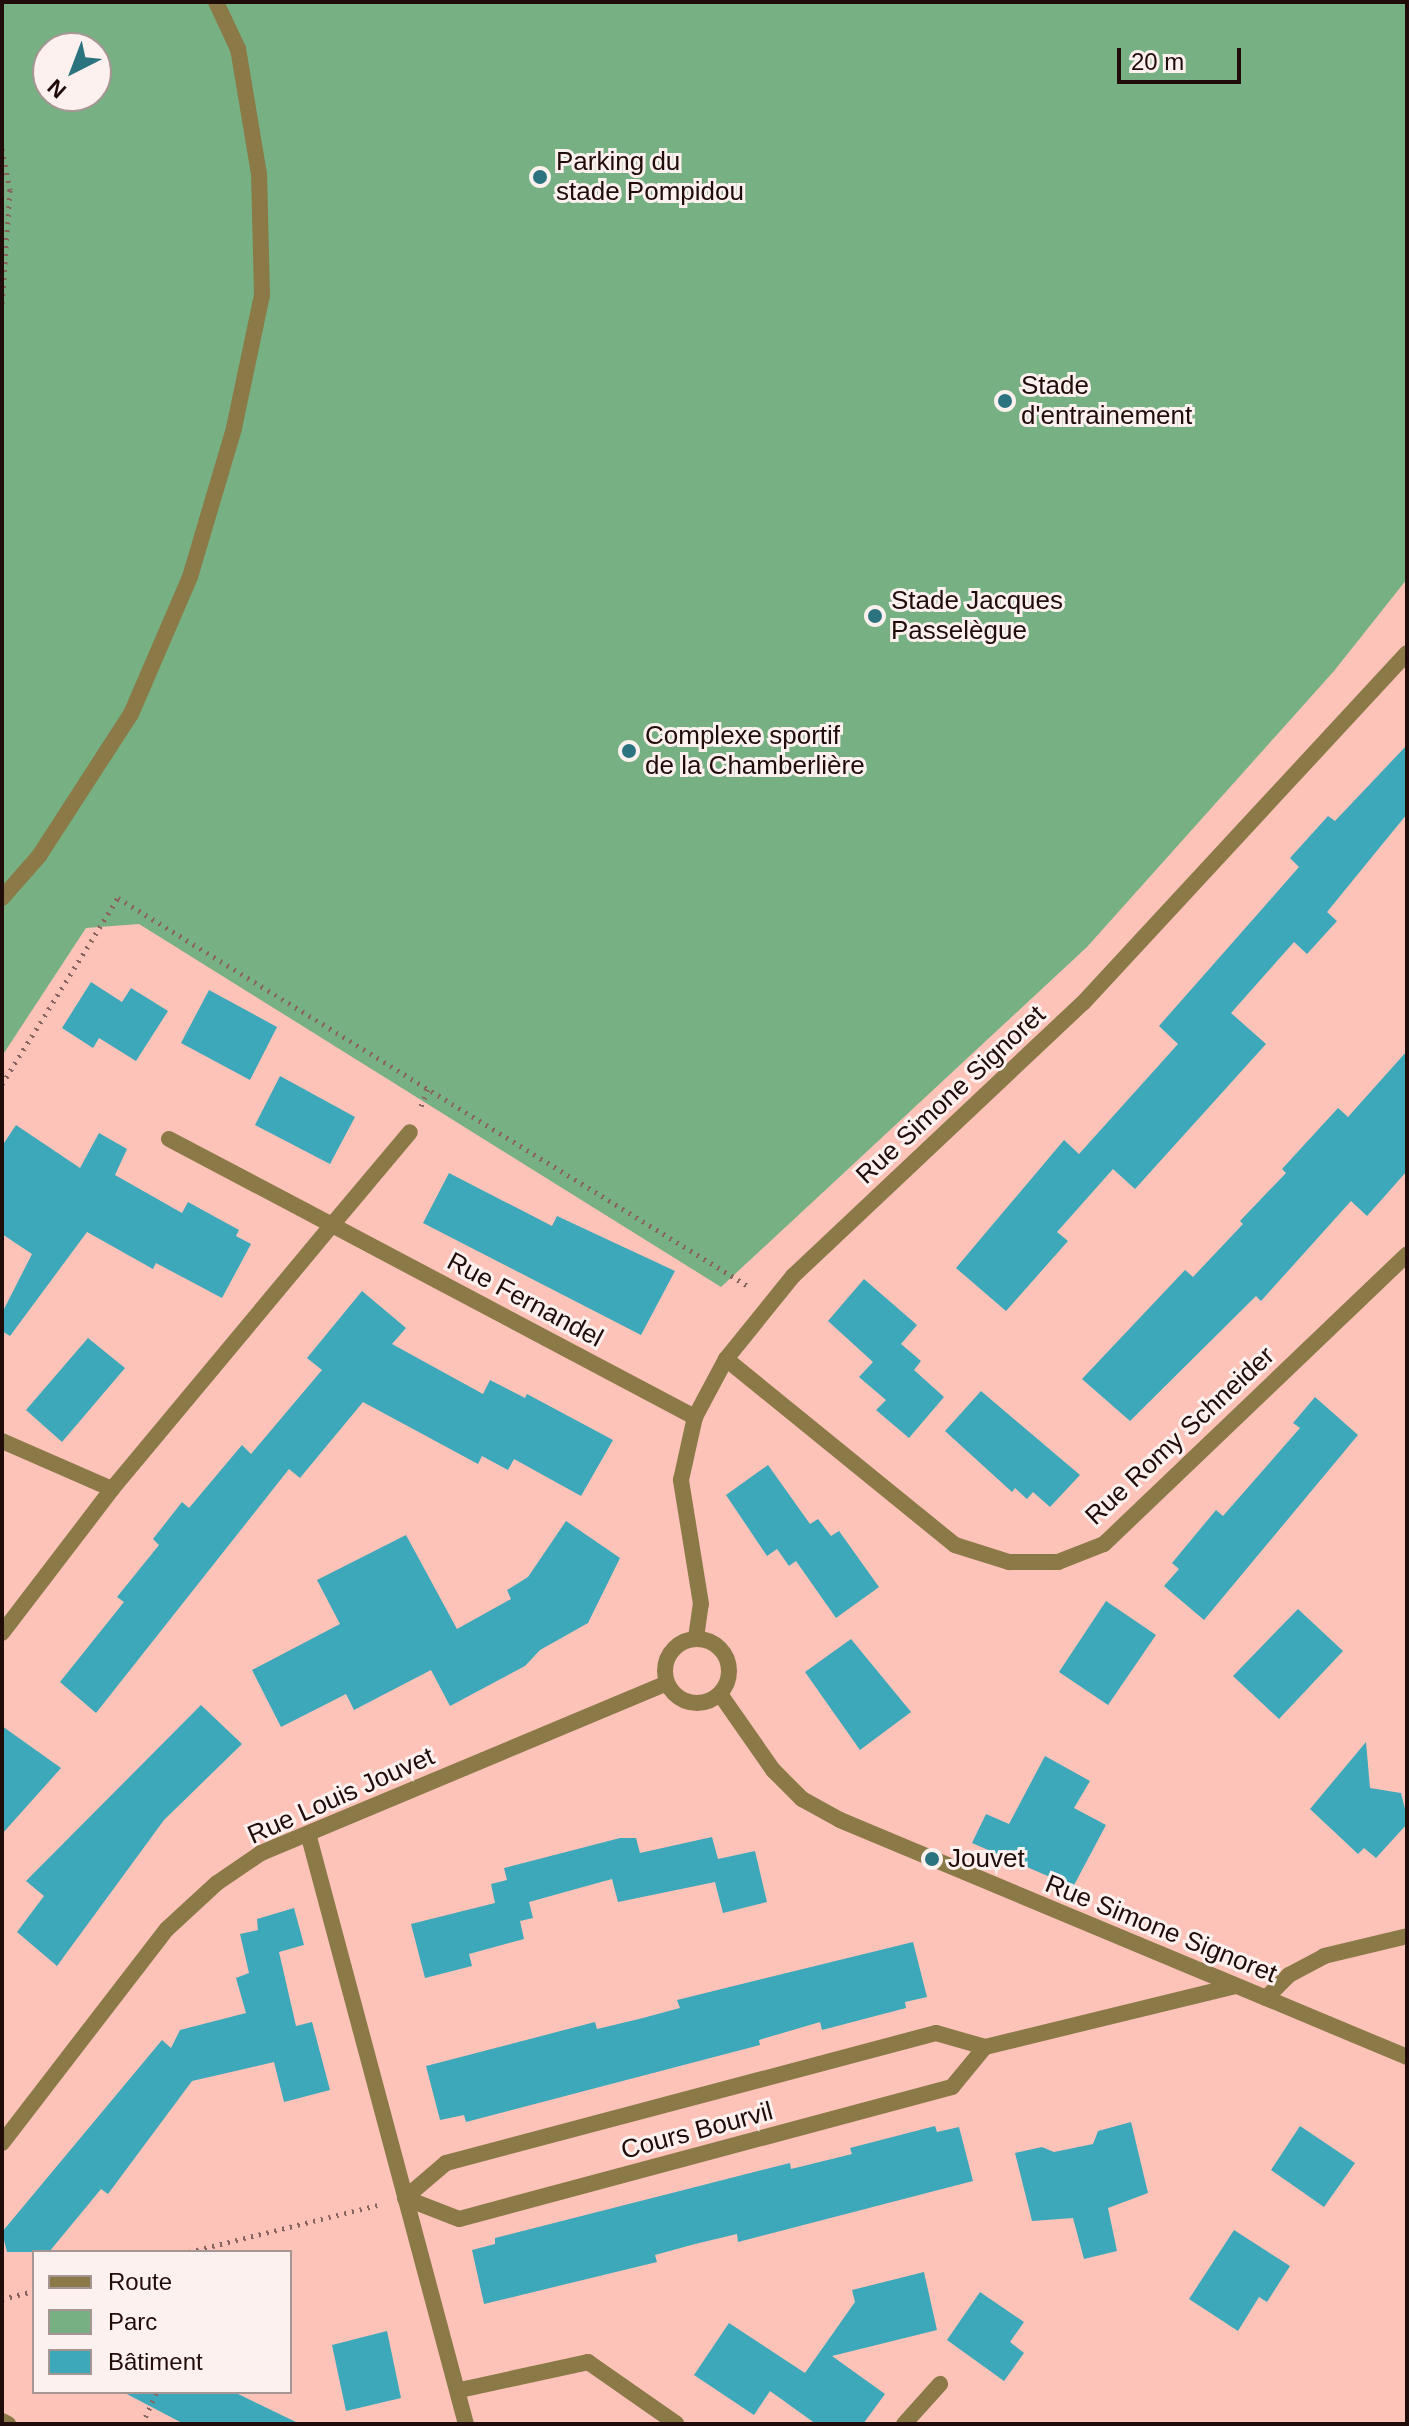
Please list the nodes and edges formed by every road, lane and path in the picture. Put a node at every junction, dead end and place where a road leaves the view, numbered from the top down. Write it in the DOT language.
graph roads {
  1 [pos="216,2"];
  2 [pos="2,149"];
  3 [pos="2,308"];
  4 [pos="1405,659"];
  5 [pos="2,898"];
  6 [pos="2,1084"];
  7 [pos="410,1132"];
  8 [pos="169,1139"];
  9 [pos="332,1225"];
  10 [pos="1407,1254"];
  11 [pos="771,1300"];
  12 [pos="726,1359"];
  13 [pos="695,1417"];
  14 [pos="2,1441"];
  15 [pos="112,1489"];
  16 [pos="2,1633"];
  17 [pos="696,1638"];
  18 [pos="667,1683"];
  19 [pos="720,1694"];
  20 [pos="309,1837"];
  21 [pos="1407,1936"];
  22 [pos="1235,1986"];
  23 [pos="1266,1998"];
  24 [pos="985,2047"];
  25 [pos="1407,2057"];
  26 [pos="2,2143"];
  27 [pos="405,2198"];
  28 [pos="228,2242"];
  29 [pos="197,2250"];
  30 [pos="224,2250"];
  31 [pos="32,2292"];
  32 [pos="2,2299"];
  33 [pos="940,2384"];
  34 [pos="460,2390"];
  35 [pos="156,2394"];
  36 [pos="2,2421"];
  37 [pos="8,2424"];
  38 [pos="142,2424"];
  39 [pos="466,2424"];
  40 [pos="677,2424"];
  41 [pos="904,2424"];
  1 -- 5 [label="street"];
  2 -- 3 [label="path"];
  4 -- 11 [label="street, Rue Simone Signoret"];
  6 -- 11 [label="path"];
  7 -- 9 [label="street"];
  8 -- 9 [label="street, Rue Fernandel"];
  9 -- 13 [label="street, Rue Fernandel"];
  9 -- 15 [label="street"];
  10 -- 12 [label="street, Rue Romy Schneider"];
  11 -- 12 [label="street, Rue Simone Signoret"];
  12 -- 13 [label="street, Rue Simone Signoret"];
  13 -- 17 [label="street, Rue Simone Signoret"];
  14 -- 15 [label="street"];
  15 -- 16 [label="street"];
  17 -- 18 [label="street"];
  17 -- 19 [label="street"];
  18 -- 19 [label="street"];
  18 -- 20 [label="street, Rue Louis Jouvet"];
  19 -- 22 [label="street, Rue Simone Signoret"];
  20 -- 26 [label="street, Rue Louis Jouvet"];
  20 -- 27 [label="street"];
  21 -- 23 [label="street"];
  22 -- 23 [label="street, Rue Simone Signoret"];
  22 -- 24 [label="street, Cours Bourvil"];
  23 -- 25 [label="street, Rue Simone Signoret"];
  24 -- 27 [label="street, Cours Bourvil"];
  24 -- 27 [label="street, Cours Bourvil"];
  27 -- 28 [label="path"];
  27 -- 34 [label="street"];
  28 -- 29 [label="path"];
  28 -- 30 [label="path"];
  31 -- 32 [label="path"];
  33 -- 41 [label="street"];
  34 -- 39 [label="street"];
  34 -- 40 [label="street"];
  35 -- 38 [label="path"];
  36 -- 37 [label="street"];
}
